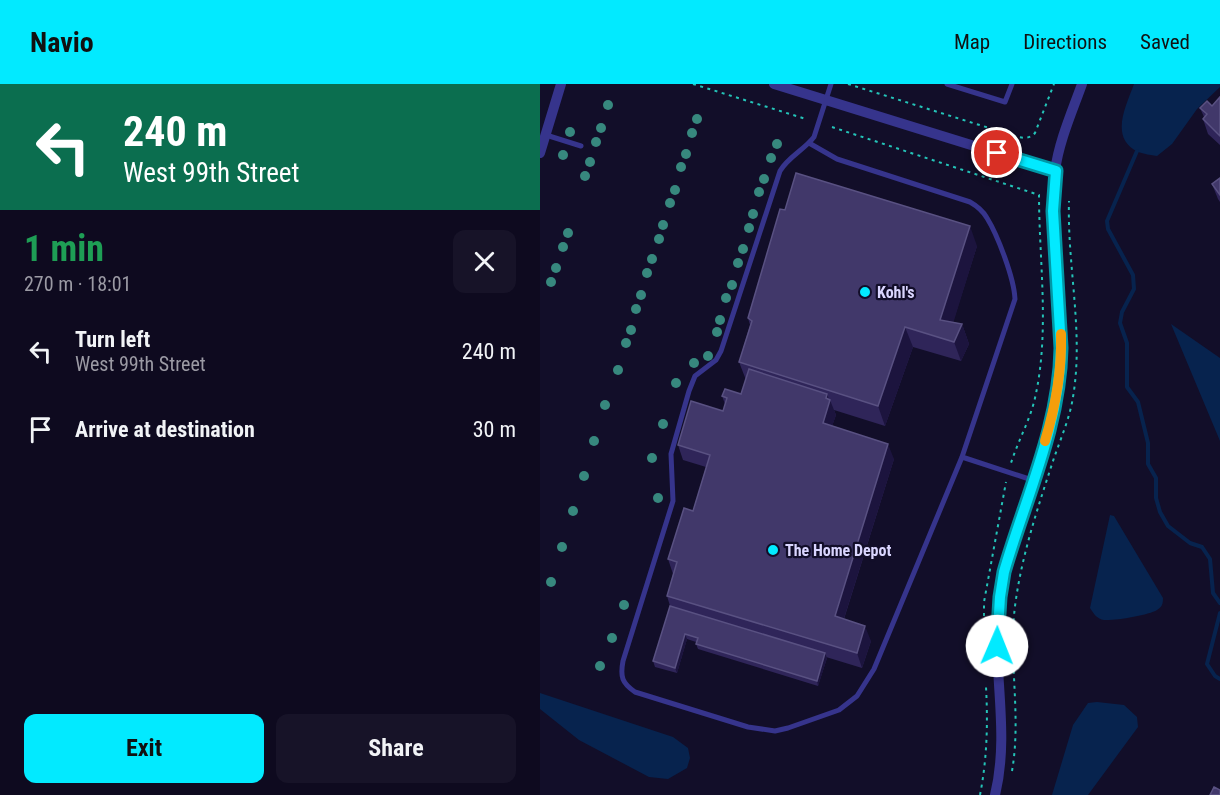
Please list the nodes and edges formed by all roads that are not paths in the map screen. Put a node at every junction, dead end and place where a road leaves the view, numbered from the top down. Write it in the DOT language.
graph roads {
  1 [pos="561,84"];
  2 [pos="774,84"];
  3 [pos="831,84"];
  4 [pos="947,84"];
  5 [pos="1012,84"];
  6 [pos="1082,84"];
  7 [pos="825,100"];
  8 [pos="546,135"];
  9 [pos="809,143"];
  10 [pos="581,146"];
  11 [pos="540,153"];
  12 [pos="1056,171"];
  13 [pos="962,457"];
  14 [pos="1033,480"];
  15 [pos="995,795"];
  1 -- 8 [label="street"];
  2 -- 7 [label="street"];
  3 -- 7 [label="lane"];
  4 -- 5 [label="lane"];
  6 -- 12 [label="street"];
  7 -- 9 [label="lane"];
  7 -- 12 [label="street"];
  8 -- 10 [label="lane"];
  8 -- 11 [label="street"];
  9 -- 13 [label="lane"];
  9 -- 13 [label="lane"];
  12 -- 14 [label="street"];
  13 -- 14 [label="lane"];
  14 -- 15 [label="street"];
}
